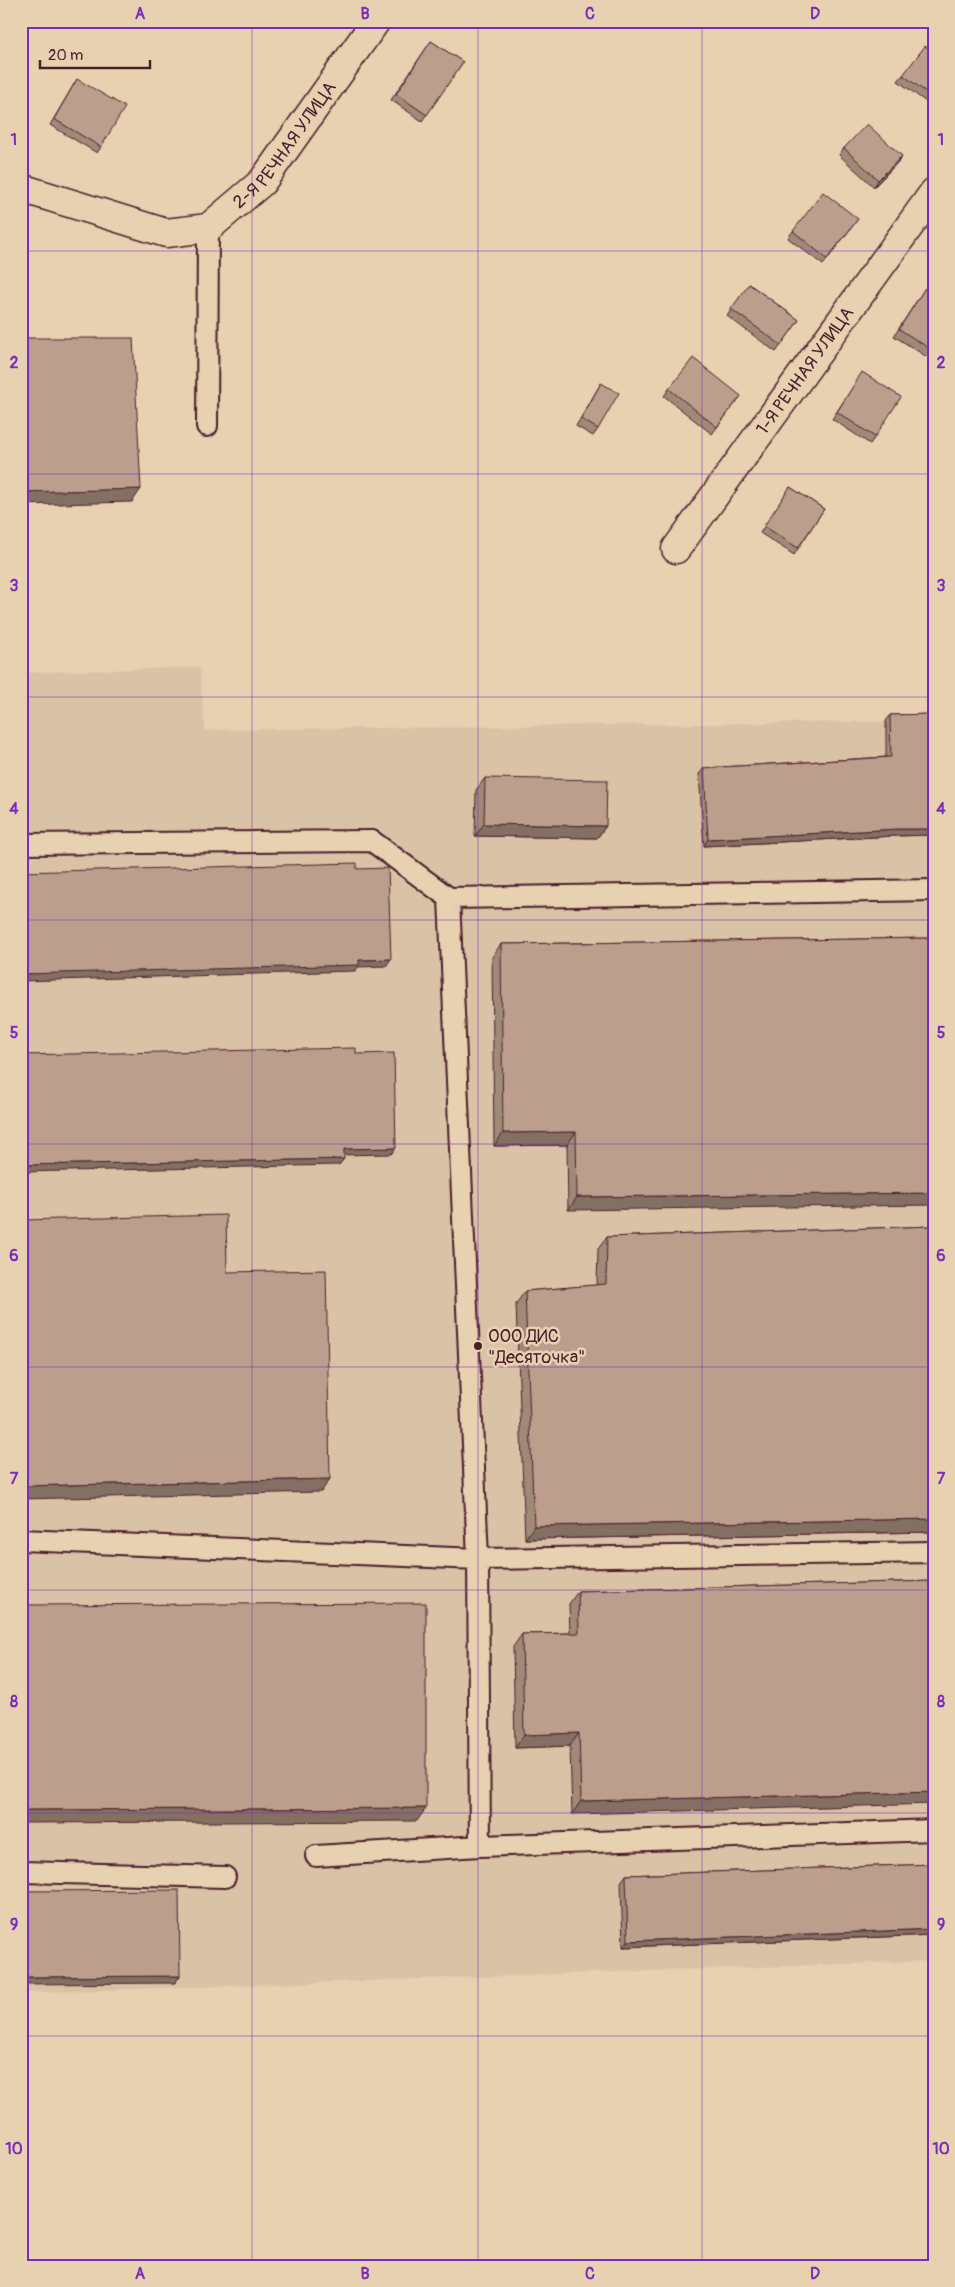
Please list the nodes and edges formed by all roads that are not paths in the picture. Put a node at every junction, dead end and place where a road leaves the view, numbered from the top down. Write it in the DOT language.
graph roads {
  1 [pos="376,21"];
  2 [pos="21,188"];
  3 [pos="934,192"];
  4 [pos="208,228"];
  5 [pos="207,426"];
  6 [pos="676,549"];
  7 [pos="21,844"];
  8 [pos="934,890"];
  9 [pos="449,898"];
  10 [pos="21,1540"];
  11 [pos="934,1552"];
  12 [pos="478,1559"];
  13 [pos="934,1830"];
  14 [pos="480,1846"];
  15 [pos="316,1856"];
  16 [pos="21,1872"];
  17 [pos="225,1876"];
  1 -- 4 [label="street, 2-Я РЕЧНАЯ УЛИЦА"];
  2 -- 4 [label="street"];
  3 -- 6 [label="street, 1-Я РЕЧНАЯ УЛИЦА"];
  4 -- 5 [label="lane"];
  7 -- 9 [label="lane"];
  8 -- 9 [label="lane"];
  9 -- 12 [label="lane"];
  10 -- 12 [label="lane"];
  11 -- 12 [label="lane"];
  12 -- 14 [label="lane"];
  13 -- 14 [label="lane"];
  14 -- 15 [label="lane"];
  16 -- 17 [label="lane"];
}
